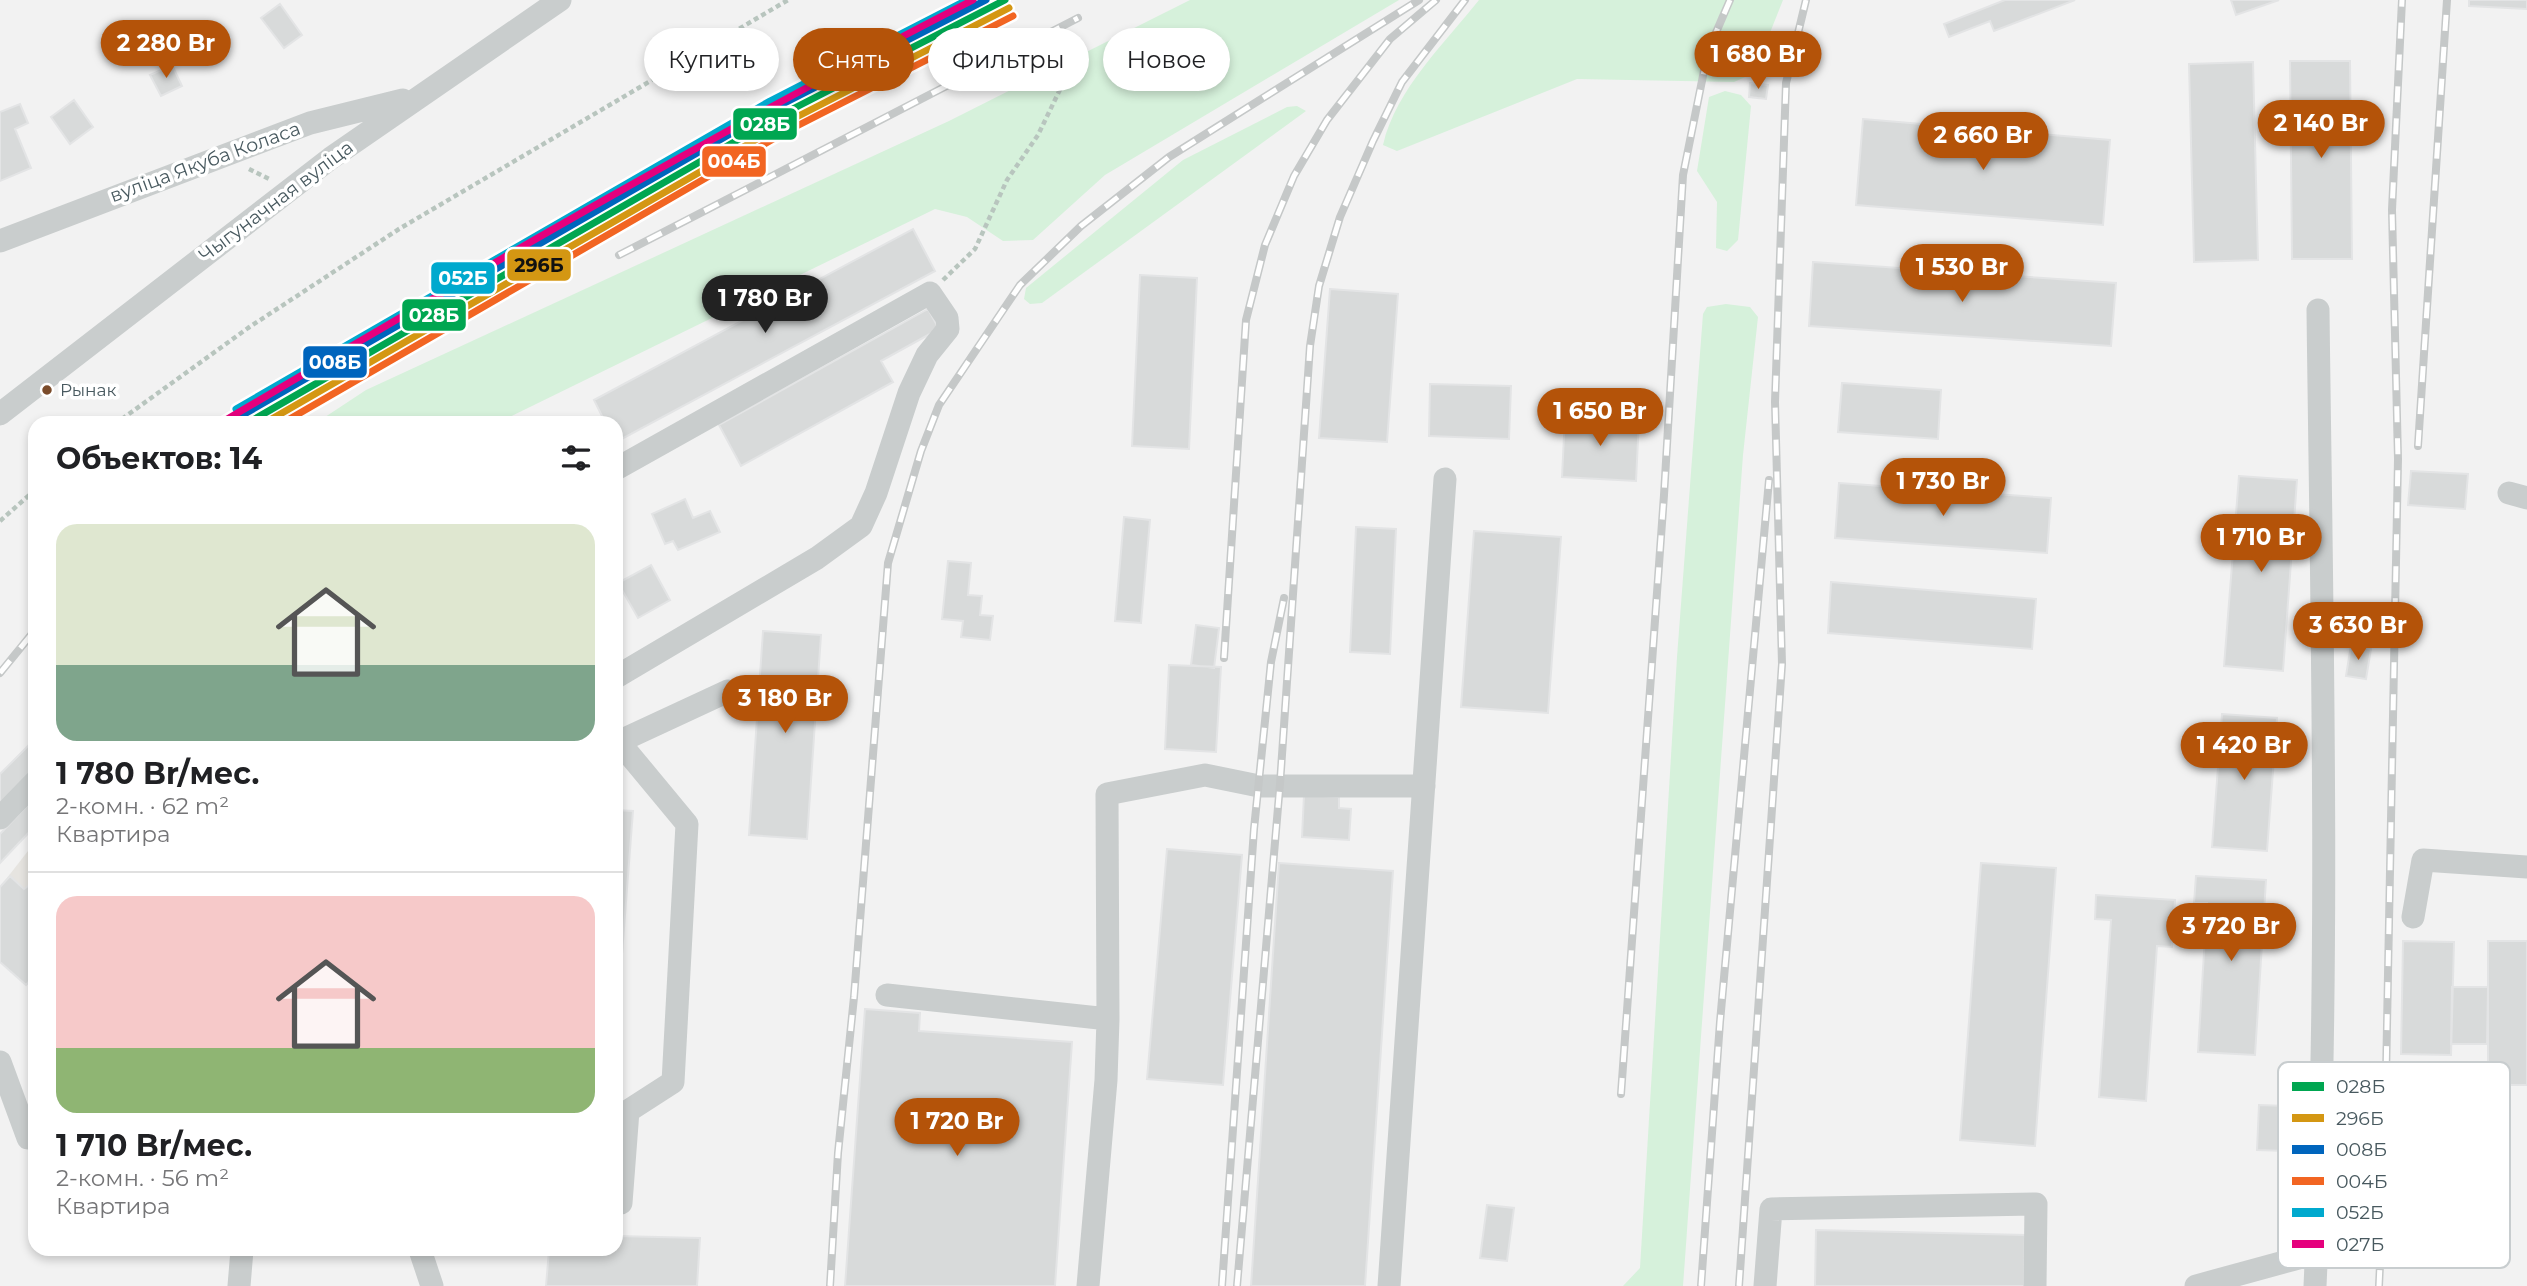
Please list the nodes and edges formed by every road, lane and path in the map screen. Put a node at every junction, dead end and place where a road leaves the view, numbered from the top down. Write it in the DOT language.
graph roads {
  1 [pos="560,0"];
  2 [pos="788,0"];
  3 [pos="1059,91"];
  4 [pos="415,97"];
  5 [pos="310,124"];
  6 [pos="331,158"];
  7 [pos="0,241"];
  8 [pos="930,293"];
  9 [pos="2318,310"];
  10 [pos="0,414"];
  11 [pos="126,416"];
  12 [pos="623,465"];
  13 [pos="1445,479"];
  14 [pos="28,496"];
  15 [pos="0,521"];
  16 [pos="623,673"];
  17 [pos="728,691"];
  18 [pos="623,740"];
  19 [pos="623,750"];
  20 [pos="1424,786"];
  21 [pos="28,789"];
  22 [pos="0,818"];
  23 [pos="2527,867"];
  24 [pos="2413,917"];
  25 [pos="887,995"];
  26 [pos="1108,1019"];
  27 [pos="0,1062"];
  28 [pos="2322,1062"];
  29 [pos="28,1138"];
  30 [pos="623,1177"];
  31 [pos="242,1256"];
  32 [pos="422,1256"];
  33 [pos="2278,1268"];
  34 [pos="2316,1268"];
  35 [pos="2248,1279"];
  36 [pos="239,1286"];
  37 [pos="432,1286"];
  38 [pos="1088,1286"];
  39 [pos="1389,1286"];
  40 [pos="1765,1286"];
  41 [pos="2035,1286"];
  42 [pos="2196,1286"];
  43 [pos="2315,1286"];
  1 -- 4 [label="street, Чыгуначная вуліца"];
  2 -- 11 [label="path"];
  3 -- 8 [label="path"];
  4 -- 5 [label="street, вуліца Якуба Коласа"];
  4 -- 6 [label="street, Чыгуначная вуліца"];
  5 -- 6 [label="street"];
  5 -- 7 [label="street, вуліца Якуба Коласа"];
  6 -- 10 [label="street, Чыгуначная вуліца"];
  8 -- 12 [label="street"];
  8 -- 16 [label="street"];
  9 -- 28 [label="street"];
  13 -- 20 [label="street"];
  14 -- 15 [label="path"];
  17 -- 18 [label="street"];
  19 -- 30 [label="street"];
  20 -- 26 [label="street"];
  20 -- 39 [label="street"];
  21 -- 22 [label="street"];
  23 -- 24 [label="street"];
  25 -- 26 [label="street"];
  26 -- 38 [label="street"];
  27 -- 29 [label="street"];
  31 -- 36 [label="street"];
  32 -- 37 [label="street"];
  33 -- 35 [label="street"];
  34 -- 43 [label="street"];
  35 -- 42 [label="street"];
  40 -- 41 [label="street"];
}
